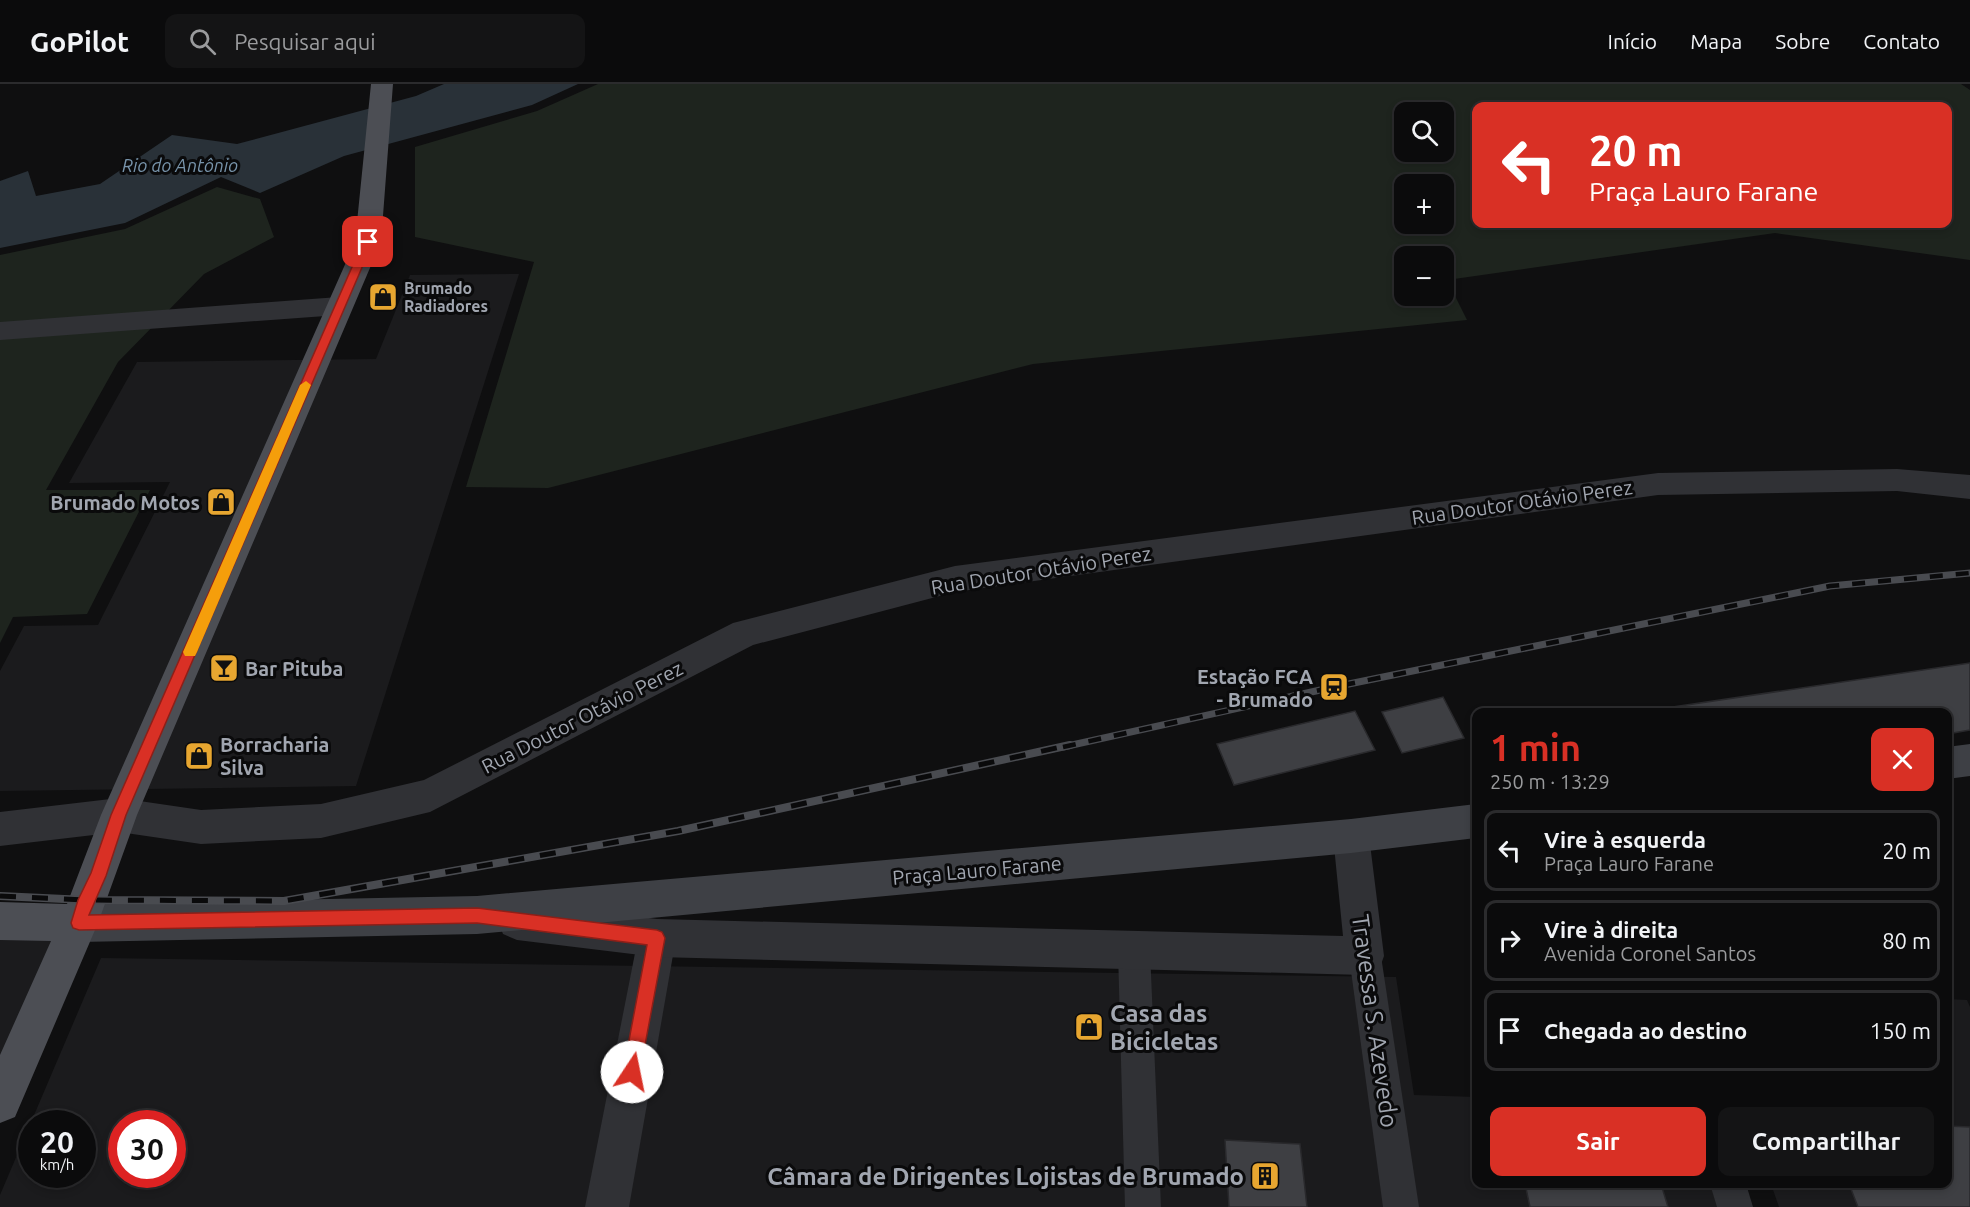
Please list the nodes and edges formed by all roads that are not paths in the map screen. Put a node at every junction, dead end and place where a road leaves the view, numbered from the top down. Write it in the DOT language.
graph roads {
  1 [pos="382,84"];
  2 [pos="339,306"];
  3 [pos="0,331"];
  4 [pos="1970,487"];
  5 [pos="1970,760"];
  6 [pos="1952,762"];
  7 [pos="119,815"];
  8 [pos="1472,821"];
  9 [pos="0,829"];
  10 [pos="1351,836"];
  11 [pos="477,915"];
  12 [pos="0,921"];
  13 [pos="79,923"];
  14 [pos="657,938"];
  15 [pos="1134,951"];
  16 [pos="1365,956"];
  17 [pos="0,1102"];
  18 [pos="1729,1188"];
  19 [pos="607,1207"];
  20 [pos="1143,1207"];
  21 [pos="1401,1207"];
  22 [pos="1735,1207"];
  1 -- 2 [label="main road"];
  2 -- 3 [label="street"];
  2 -- 7 [label="main road"];
  4 -- 7 [label="street, Rua Doutor Otávio Perez"];
  5 -- 6 [label="main road"];
  7 -- 9 [label="street, Rua Doutor Otávio Perez"];
  7 -- 13 [label="main road"];
  8 -- 10 [label="main road, Praça Lauro Farane"];
  10 -- 11 [label="main road, Praça Lauro Farane"];
  10 -- 16 [label="street, Travessa S. Azevedo"];
  11 -- 13 [label="main road, Praça Lauro Farane"];
  11 -- 14 [label="street, Praça Lauro Farane"];
  12 -- 13 [label="main road"];
  13 -- 17 [label="main road"];
  14 -- 15 [label="street, Praça Lauro Farane"];
  14 -- 19 [label="street"];
  15 -- 16 [label="street, Praça Lauro Farane"];
  15 -- 20 [label="street"];
  16 -- 21 [label="street, Travessa S. Azevedo"];
  18 -- 22 [label="street"];
}
